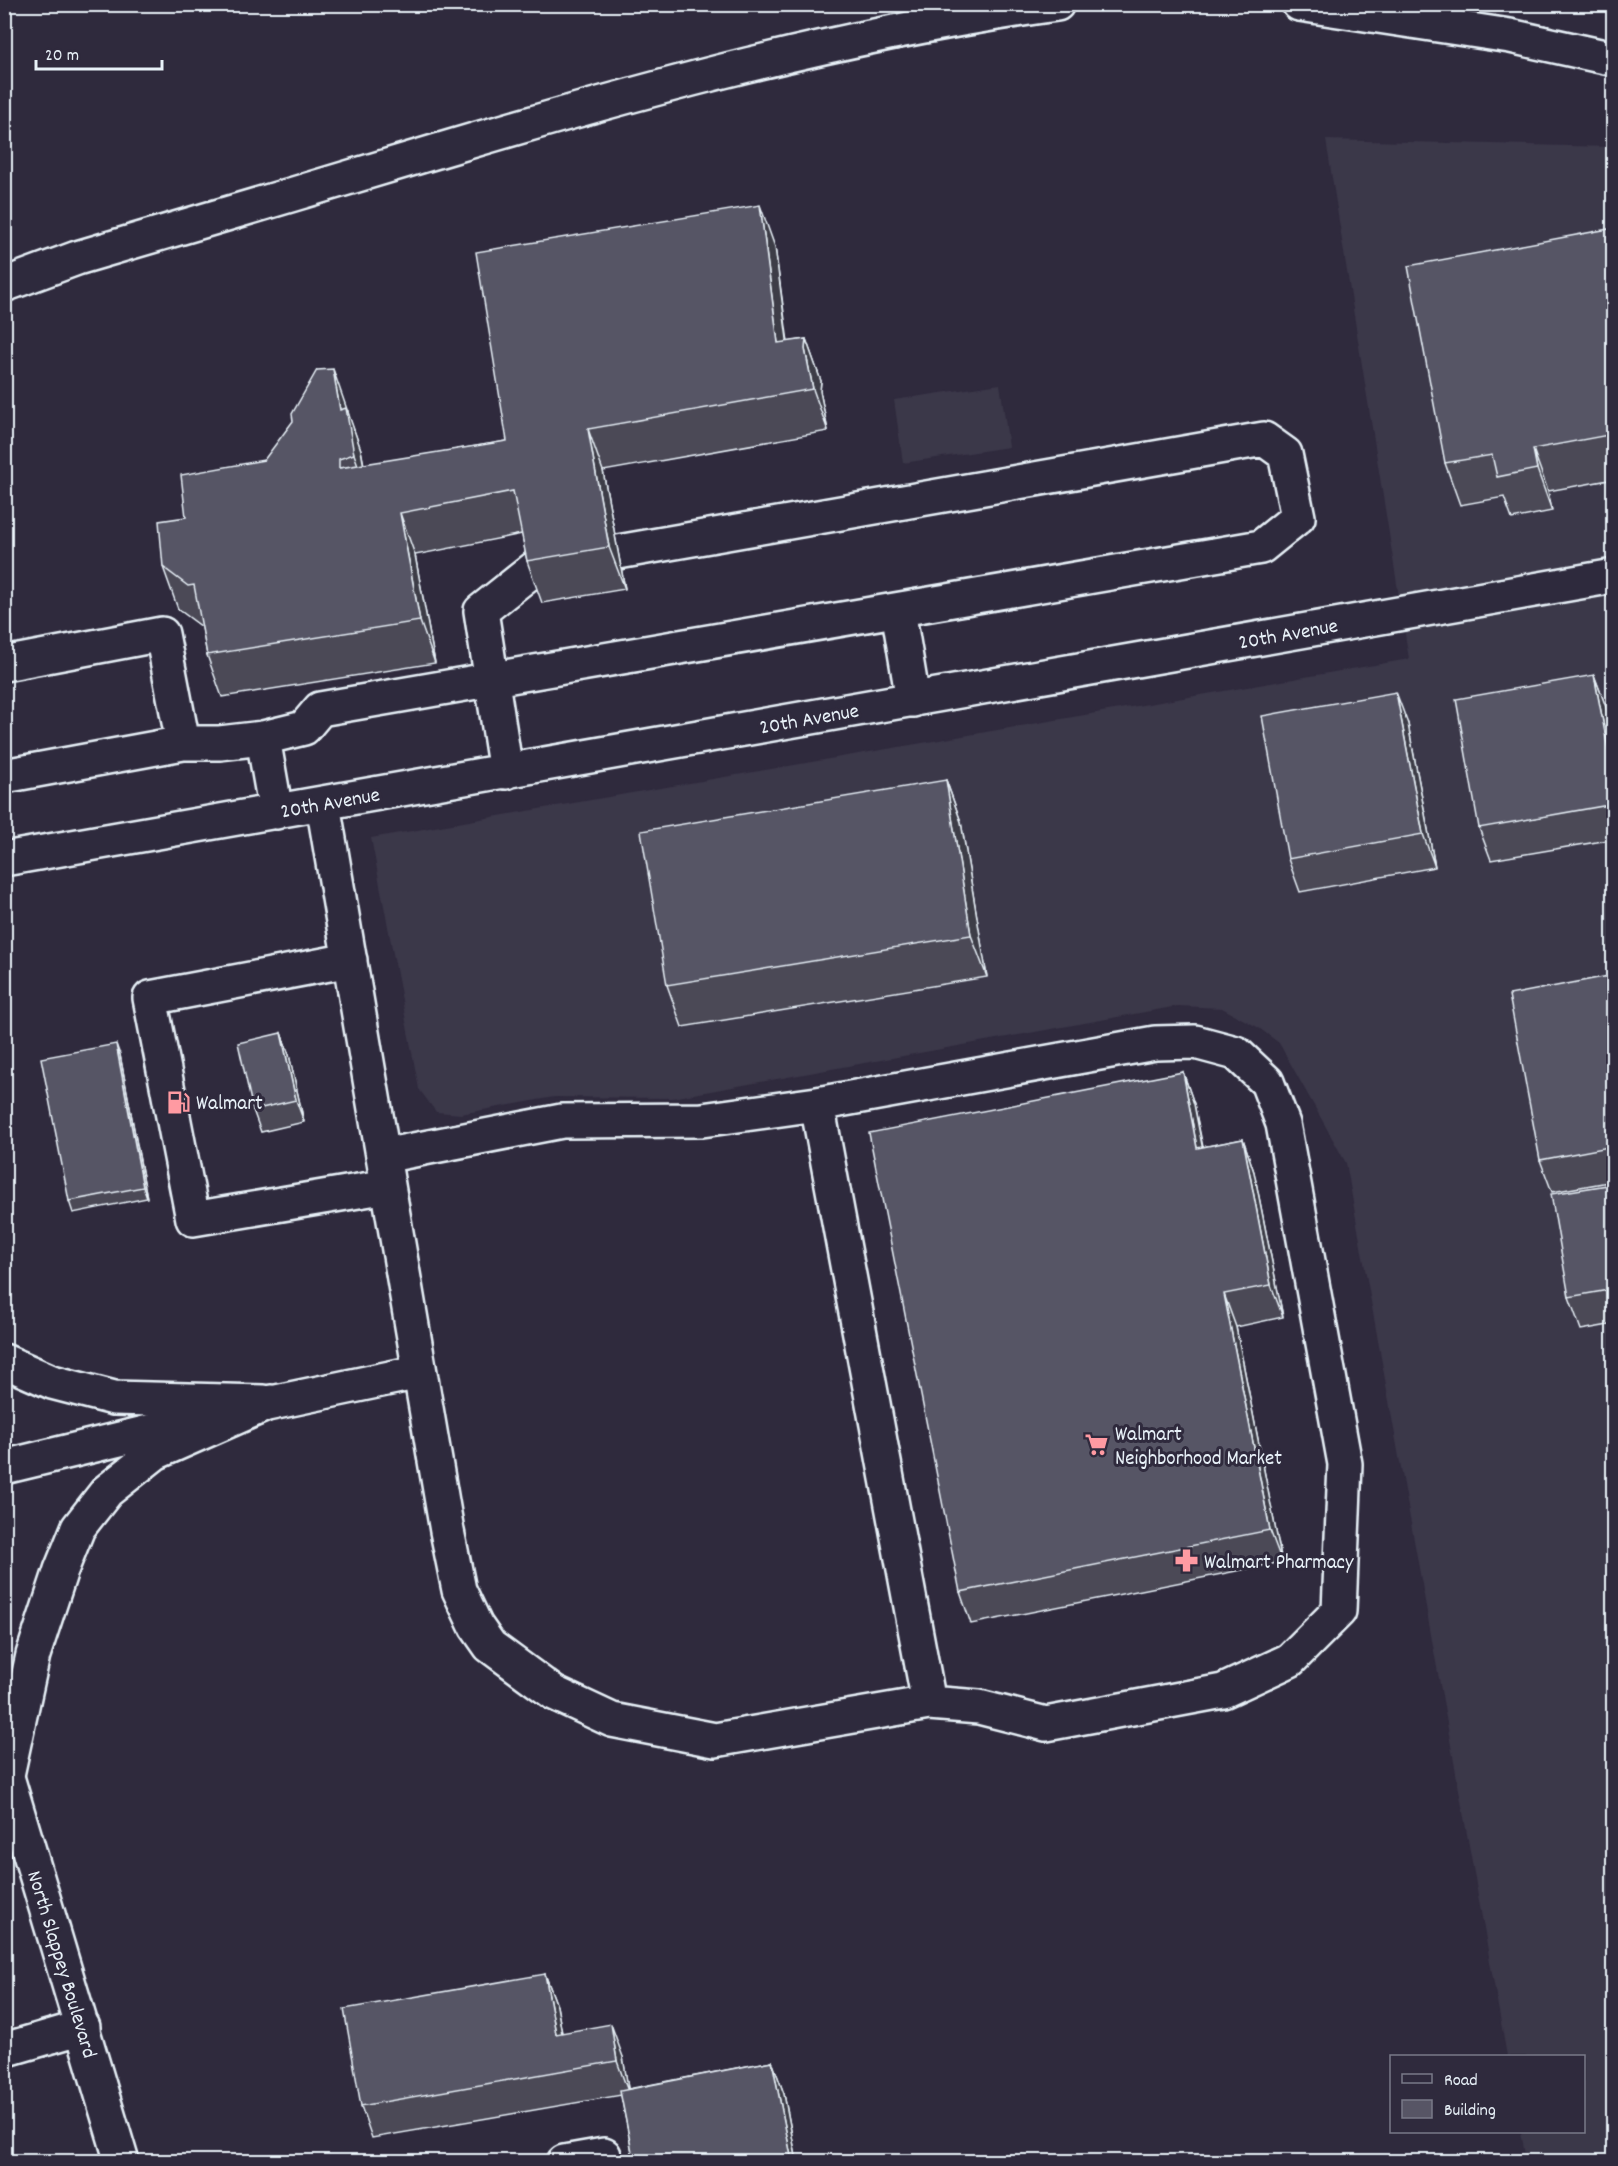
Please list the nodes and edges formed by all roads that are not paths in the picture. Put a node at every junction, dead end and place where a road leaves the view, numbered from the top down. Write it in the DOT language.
graph roads {
  1 [pos="1057,4"];
  2 [pos="1299,4"];
  3 [pos="1614,59"];
  4 [pos="4,285"];
  5 [pos="618,552"];
  6 [pos="536,568"];
  7 [pos="1614,576"];
  8 [pos="898,610"];
  9 [pos="4,664"];
  10 [pos="492,680"];
  11 [pos="913,700"];
  12 [pos="263,738"];
  13 [pos="183,743"];
  14 [pos="506,772"];
  15 [pos="4,776"];
  16 [pos="323,804"];
  17 [pos="276,812"];
  18 [pos="4,859"];
  19 [pos="350,960"];
  20 [pos="817,1104"];
  21 [pos="385,1171"];
  22 [pos="4,1361"];
  23 [pos="419,1372"];
  24 [pos="271,1402"];
  25 [pos="4,1467"];
  26 [pos="929,1703"];
  27 [pos="6,1771"];
  28 [pos="83,2027"];
  29 [pos="4,2050"];
  30 [pos="122,2162"];
  31 [pos="564,2162"];
  32 [pos="605,2162"];
  1 -- 4 [label="main road"];
  2 -- 3 [label="main road"];
  5 -- 8 [label="main road"];
  6 -- 10 [label="main road"];
  7 -- 11 [label="main road, 20th Avenue"];
  8 -- 10 [label="main road"];
  8 -- 11 [label="main road"];
  9 -- 13 [label="main road"];
  10 -- 12 [label="main road"];
  10 -- 14 [label="main road"];
  11 -- 14 [label="main road, 20th Avenue"];
  12 -- 13 [label="main road"];
  12 -- 17 [label="main road"];
  13 -- 15 [label="main road"];
  14 -- 16 [label="main road, 20th Avenue"];
  16 -- 17 [label="main road, 20th Avenue"];
  16 -- 19 [label="main road"];
  17 -- 18 [label="main road, 20th Avenue"];
  19 -- 21 [label="main road"];
  19 -- 21 [label="main road"];
  20 -- 21 [label="main road"];
  20 -- 26 [label="main road"];
  20 -- 26 [label="main road"];
  21 -- 23 [label="main road"];
  22 -- 24 [label="main road"];
  23 -- 24 [label="main road"];
  23 -- 26 [label="main road"];
  24 -- 25 [label="main road"];
  24 -- 27 [label="main road"];
  27 -- 28 [label="main road, North Slappey Boulevard"];
  28 -- 29 [label="main road"];
  28 -- 30 [label="main road, North Slappey Boulevard"];
  31 -- 32 [label="main road"];
}
